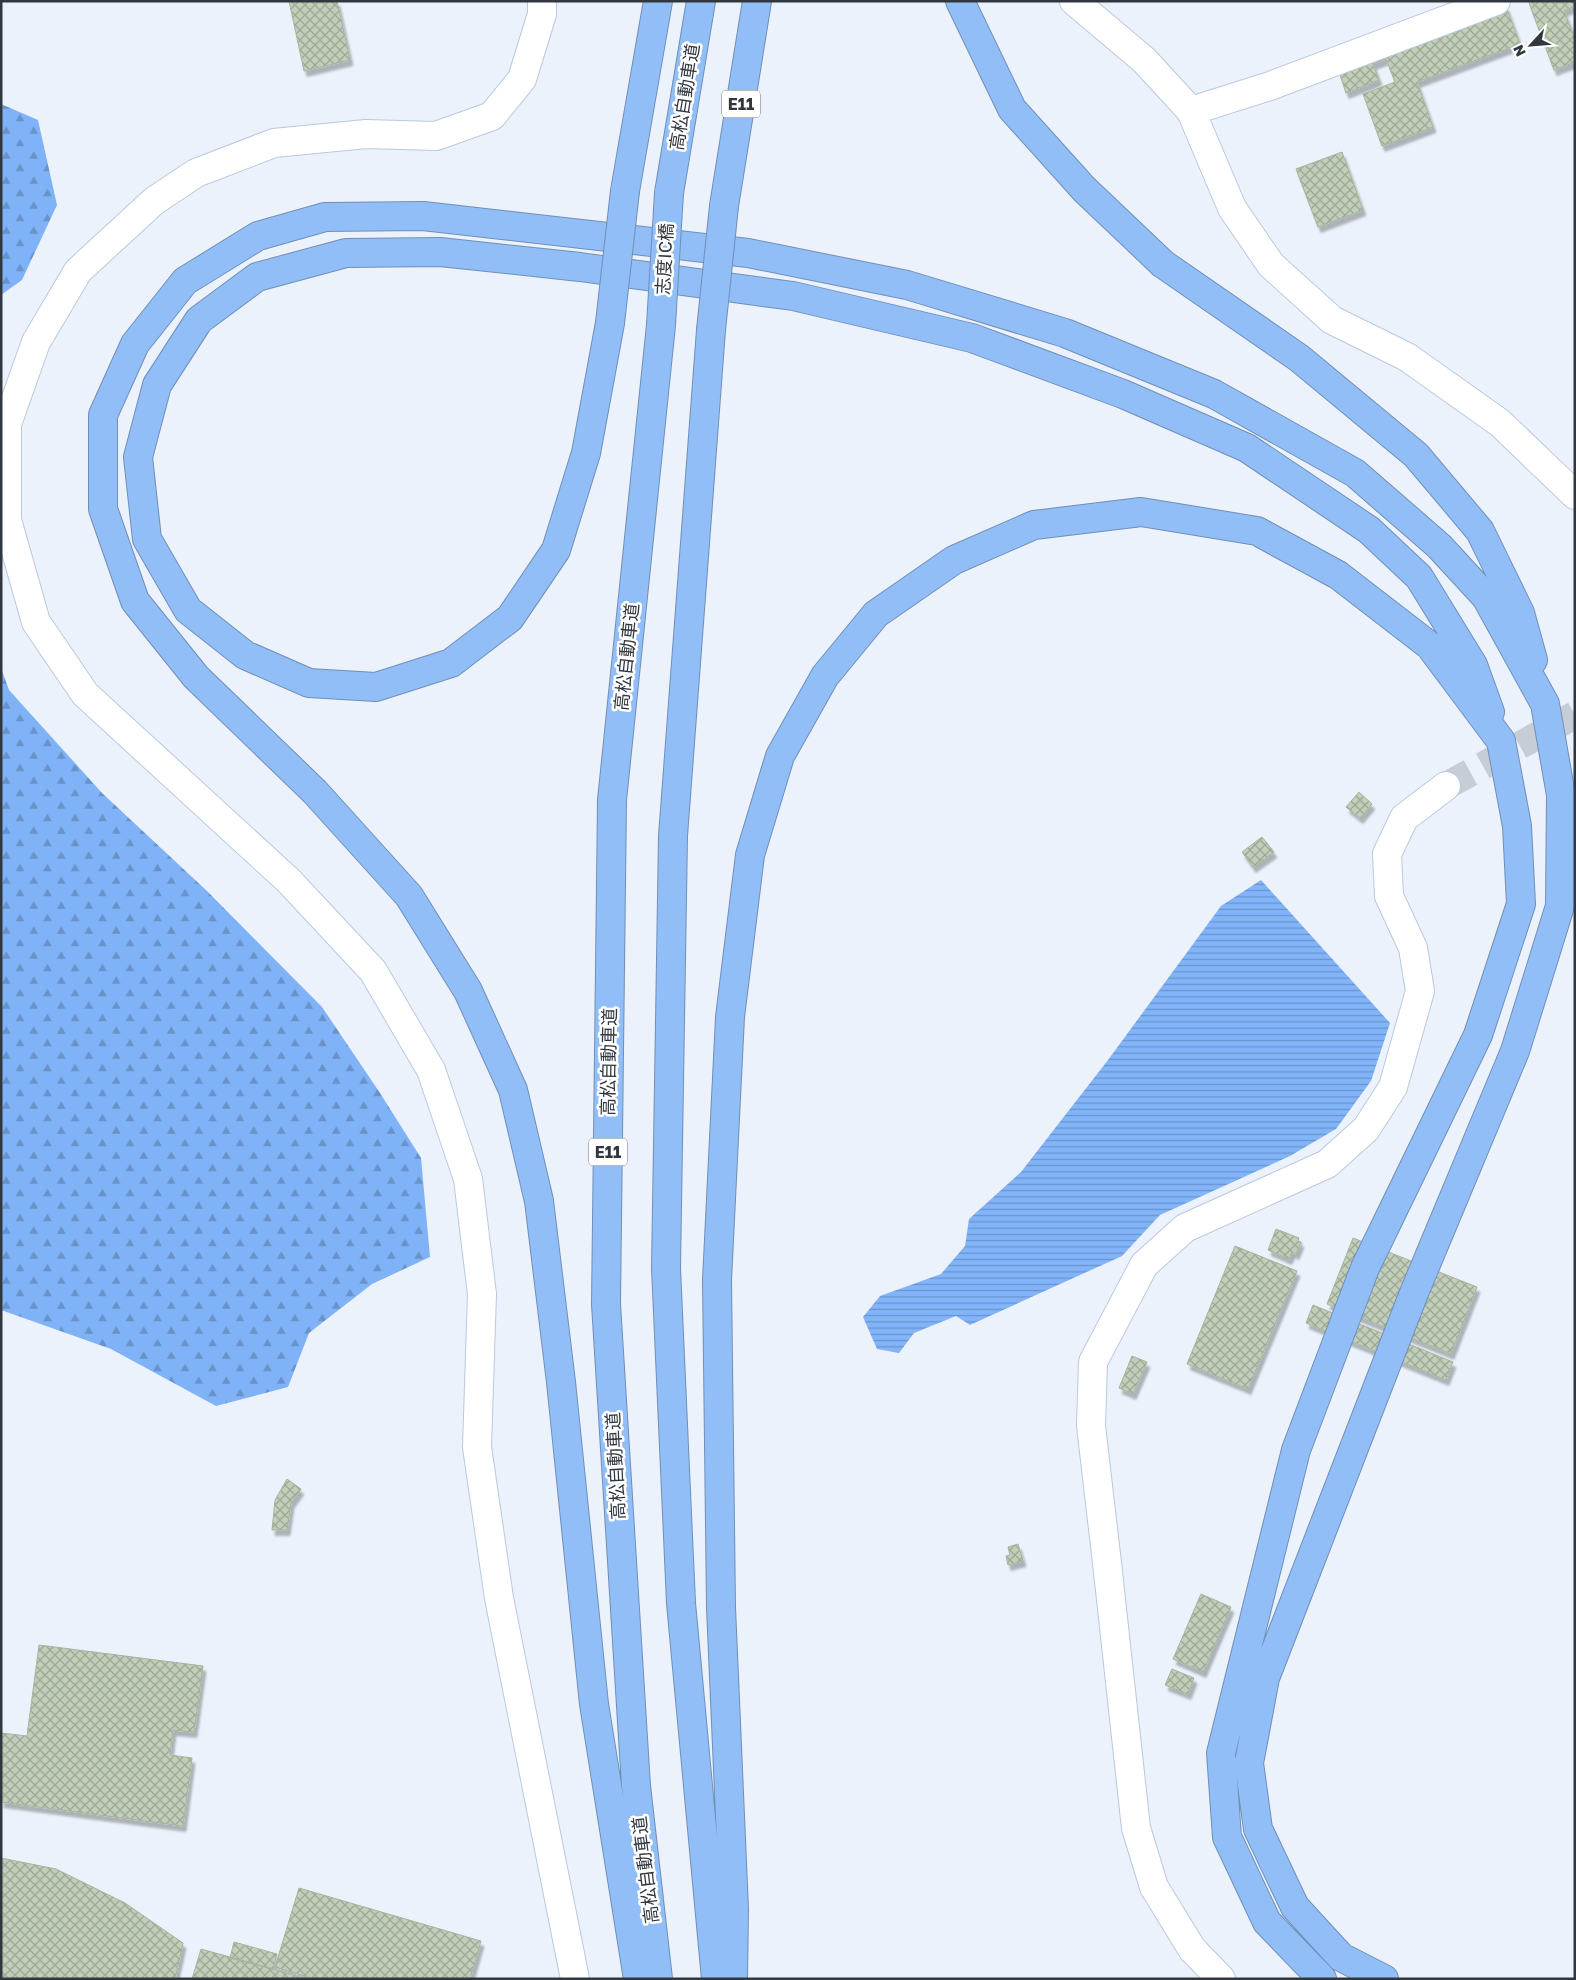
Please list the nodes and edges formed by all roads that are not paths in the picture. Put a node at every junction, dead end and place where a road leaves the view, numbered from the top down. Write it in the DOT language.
graph roads {
  1 [pos="542,1"];
  2 [pos="658,1"];
  3 [pos="701,1"];
  4 [pos="757,1"];
  5 [pos="960,1"];
  6 [pos="1074,1"];
  7 [pos="1496,1"];
  8 [pos="1191,111"];
  9 [pos="669,193"];
  10 [pos="661,325"];
  11 [pos="1575,495"];
  12 [pos="1545,704"];
  13 [pos="1502,741"];
  14 [pos="1446,786"];
  15 [pos="575,1979"];
  16 [pos="638,1979"];
  17 [pos="658,1979"];
  18 [pos="716,1979"];
  19 [pos="733,1979"];
  20 [pos="1221,1979"];
  21 [pos="1322,1979"];
  22 [pos="1384,1979"];
  1 -- 15 [label="street"];
  2 -- 13 [label="highway, bridge"];
  3 -- 9 [label="highway, 高松自動車道 / E11"];
  4 -- 18 [label="highway, E11, bridge"];
  5 -- 12 [label="highway"];
  6 -- 8 [label="street"];
  7 -- 8 [label="street"];
  8 -- 11 [label="street"];
  9 -- 10 [label="highway, 志度IC橋 / E11, bridge"];
  10 -- 17 [label="highway, 高松自動車道 / E11"];
  12 -- 16 [label="highway"];
  12 -- 22 [label="highway"];
  13 -- 19 [label="highway"];
  13 -- 21 [label="highway"];
  14 -- 20 [label="street"];
}
